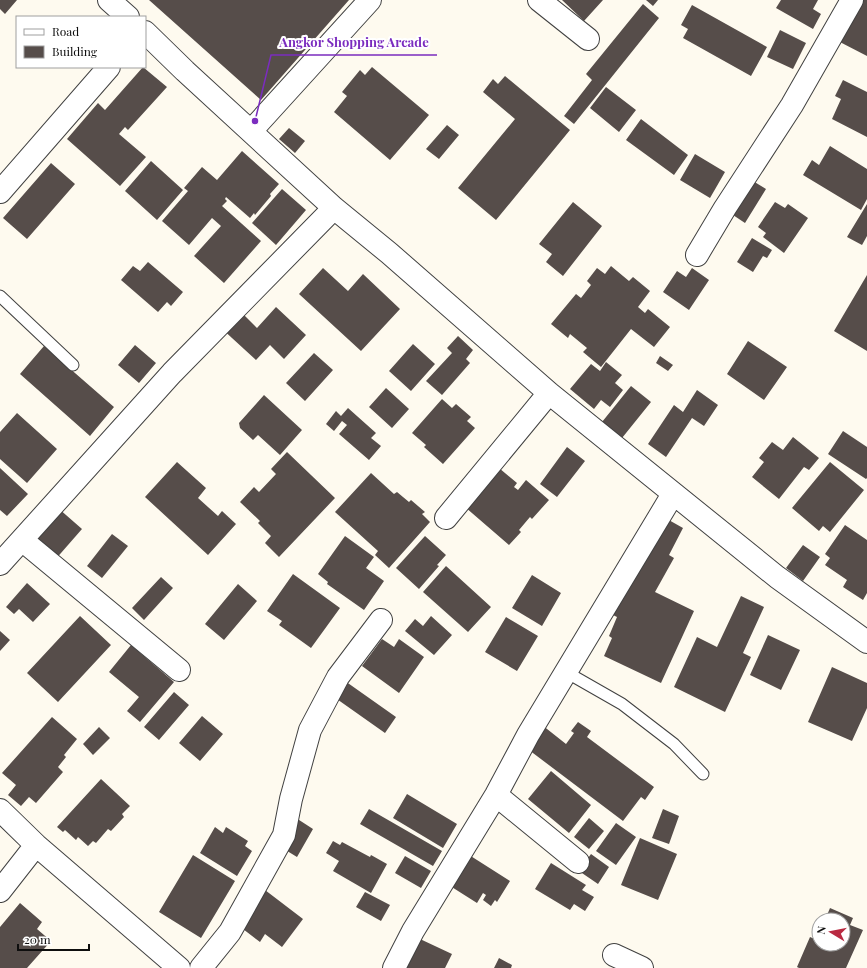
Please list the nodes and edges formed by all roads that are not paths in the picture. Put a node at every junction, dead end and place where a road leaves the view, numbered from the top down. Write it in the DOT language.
graph roads {
  1 [pos="109,0"];
  2 [pos="370,0"];
  3 [pos="539,0"];
  4 [pos="852,0"];
  5 [pos="127,16"];
  6 [pos="146,33"];
  7 [pos="588,40"];
  8 [pos="108,68"];
  9 [pos="251,131"];
  10 [pos="0,192"];
  11 [pos="334,208"];
  12 [pos="697,255"];
  13 [pos="0,296"];
  14 [pos="73,365"];
  15 [pos="549,393"];
  16 [pos="673,494"];
  17 [pos="446,518"];
  18 [pos="22,540"];
  19 [pos="0,564"];
  20 [pos="381,620"];
  21 [pos="867,642"];
  22 [pos="179,670"];
  23 [pos="566,672"];
  24 [pos="703,774"];
  25 [pos="496,795"];
  26 [pos="0,810"];
  27 [pos="36,845"];
  28 [pos="578,862"];
  29 [pos="0,891"];
  30 [pos="614,956"];
  31 [pos="179,968"];
  32 [pos="201,968"];
  33 [pos="394,968"];
  34 [pos="642,968"];
  1 -- 5 [label="street"];
  2 -- 9 [label="street"];
  3 -- 7 [label="street"];
  4 -- 12 [label="street"];
  6 -- 9 [label="street"];
  8 -- 10 [label="street"];
  9 -- 11 [label="street"];
  11 -- 15 [label="street"];
  11 -- 18 [label="street"];
  13 -- 14 [label="lane"];
  15 -- 16 [label="street"];
  15 -- 17 [label="street"];
  16 -- 21 [label="street"];
  16 -- 23 [label="street"];
  18 -- 19 [label="street"];
  18 -- 22 [label="street"];
  20 -- 32 [label="street"];
  23 -- 24 [label="lane"];
  23 -- 25 [label="street"];
  25 -- 28 [label="street"];
  25 -- 33 [label="street"];
  26 -- 27 [label="street"];
  27 -- 29 [label="street"];
  27 -- 31 [label="street"];
  30 -- 34 [label="street"];
}
